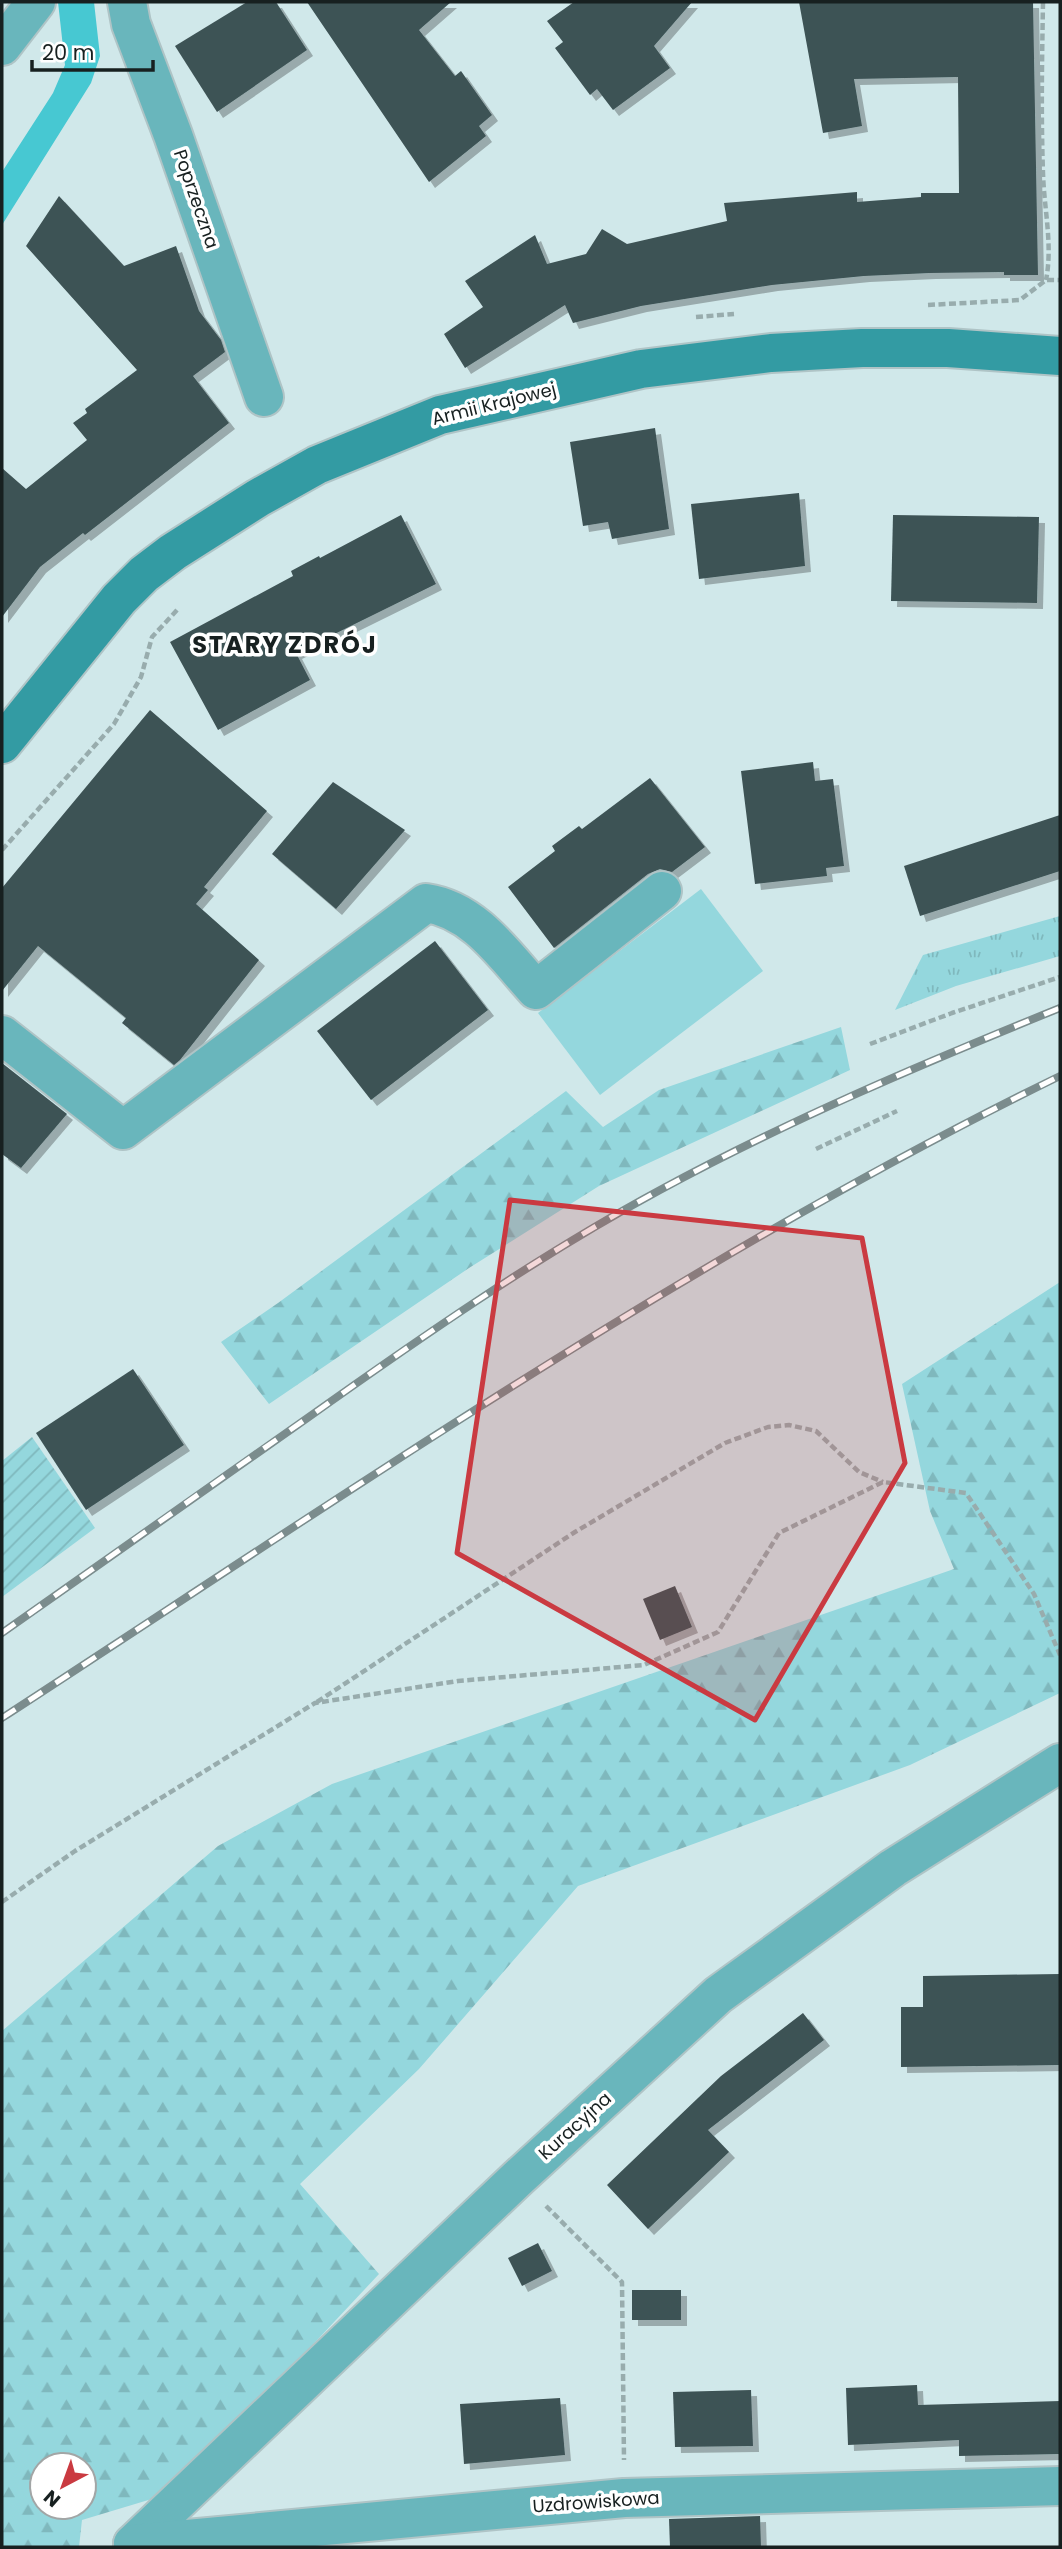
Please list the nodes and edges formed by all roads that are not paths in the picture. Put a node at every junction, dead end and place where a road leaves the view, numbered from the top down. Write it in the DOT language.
graph roads {
  1 [pos="36,2"];
  2 [pos="127,2"];
  3 [pos="2,46"];
  4 [pos="1060,356"];
  5 [pos="264,397"];
  6 [pos="2,744"];
  7 [pos="662,891"];
  8 [pos="2,1035"];
  9 [pos="1060,1763"];
  10 [pos="1060,2486"];
  11 [pos="133,2544"];
  1 -- 3 [label="street"];
  2 -- 5 [label="street, Poprzeczna"];
  4 -- 6 [label="main road, Armii Krajowej"];
  7 -- 8 [label="street"];
  9 -- 11 [label="street, Kuracyjna"];
  10 -- 11 [label="street, Uzdrowiskowa"];
}
